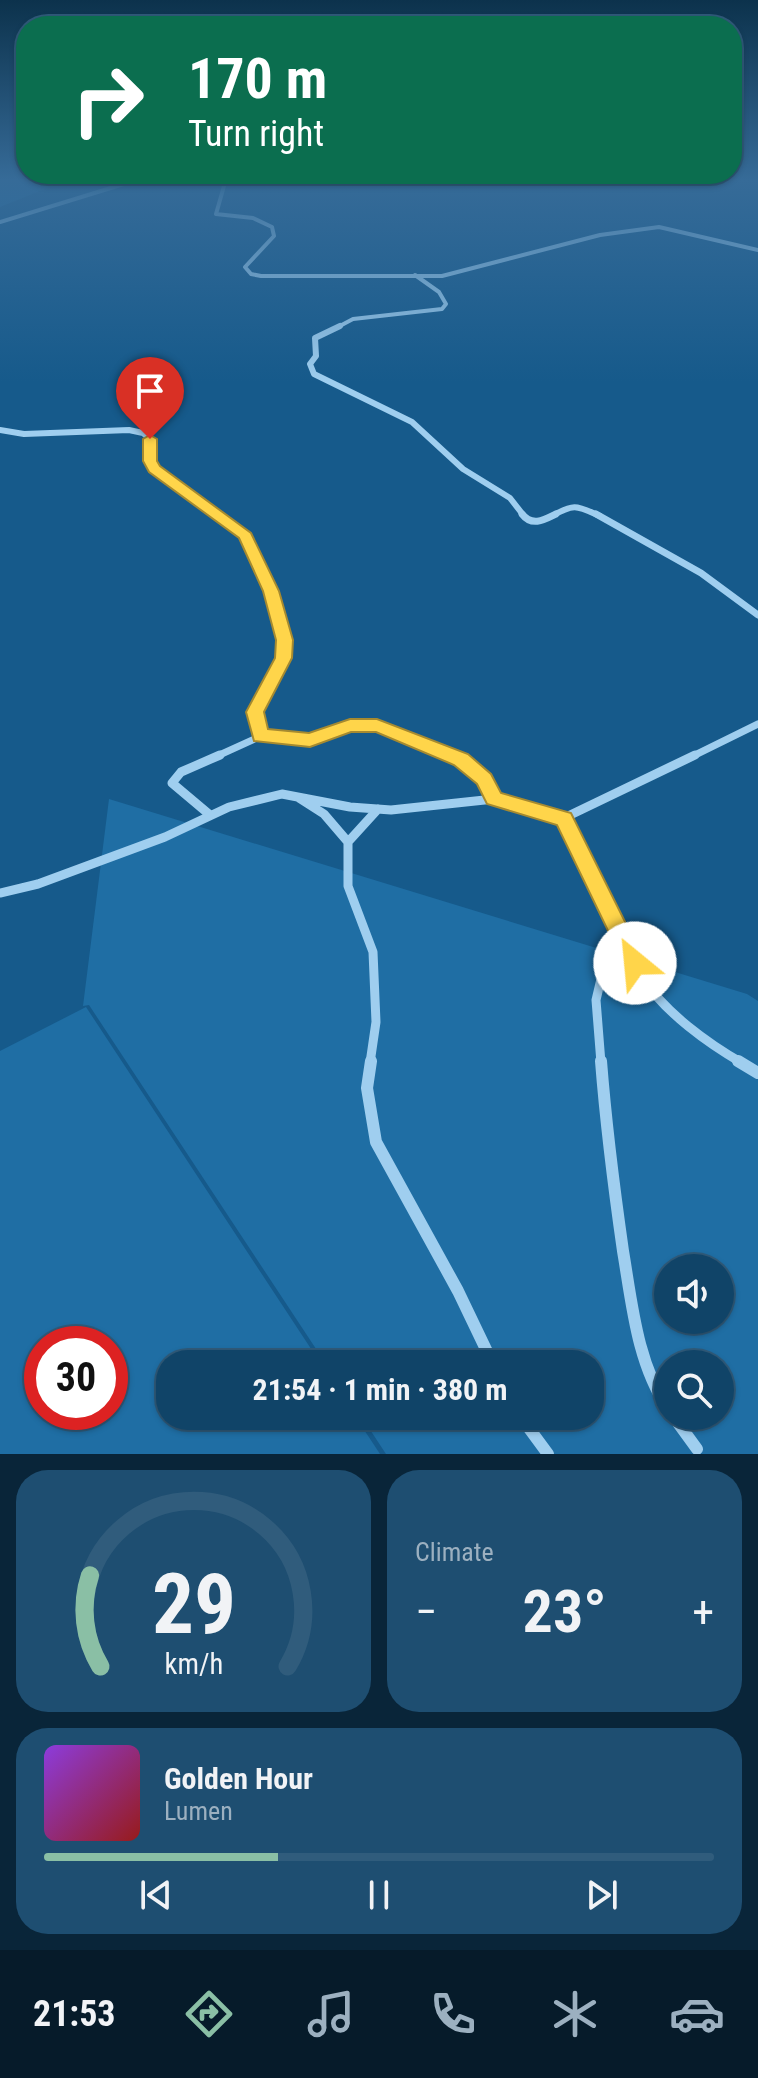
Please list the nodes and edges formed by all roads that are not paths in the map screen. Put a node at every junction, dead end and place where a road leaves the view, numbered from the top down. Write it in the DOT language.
graph roads {
  1 [pos="266,247"];
  2 [pos="556,247"];
  3 [pos="415,275"];
  4 [pos="0,430"];
  5 [pos="758,615"];
  6 [pos="758,724"];
  7 [pos="261,736"];
  8 [pos="295,795"];
  9 [pos="494,799"];
  10 [pos="378,809"];
  11 [pos="210,815"];
  12 [pos="564,818"];
  13 [pos="348,842"];
  14 [pos="0,893"];
  15 [pos="614,924"];
  16 [pos="758,1073"];
  17 [pos="486,1350"];
  18 [pos="654,1387"];
  19 [pos="530,1430"];
  20 [pos="683,1430"];
  21 [pos="697,1449"];
  22 [pos="548,1454"];
  1 -- 3 [label="street"];
  2 -- 3 [label="street"];
  3 -- 5 [label="street"];
  4 -- 7 [label="street"];
  6 -- 12 [label="street"];
  7 -- 9 [label="street"];
  7 -- 11 [label="street"];
  8 -- 10 [label="street"];
  8 -- 11 [label="street"];
  8 -- 13 [label="street"];
  9 -- 10 [label="street"];
  9 -- 12 [label="street"];
  10 -- 13 [label="street"];
  11 -- 14 [label="street"];
  12 -- 15 [label="street"];
  13 -- 17 [label="street"];
  15 -- 16 [label="street"];
  15 -- 18 [label="street"];
  19 -- 22 [label="street"];
  20 -- 21 [label="street"];
}
